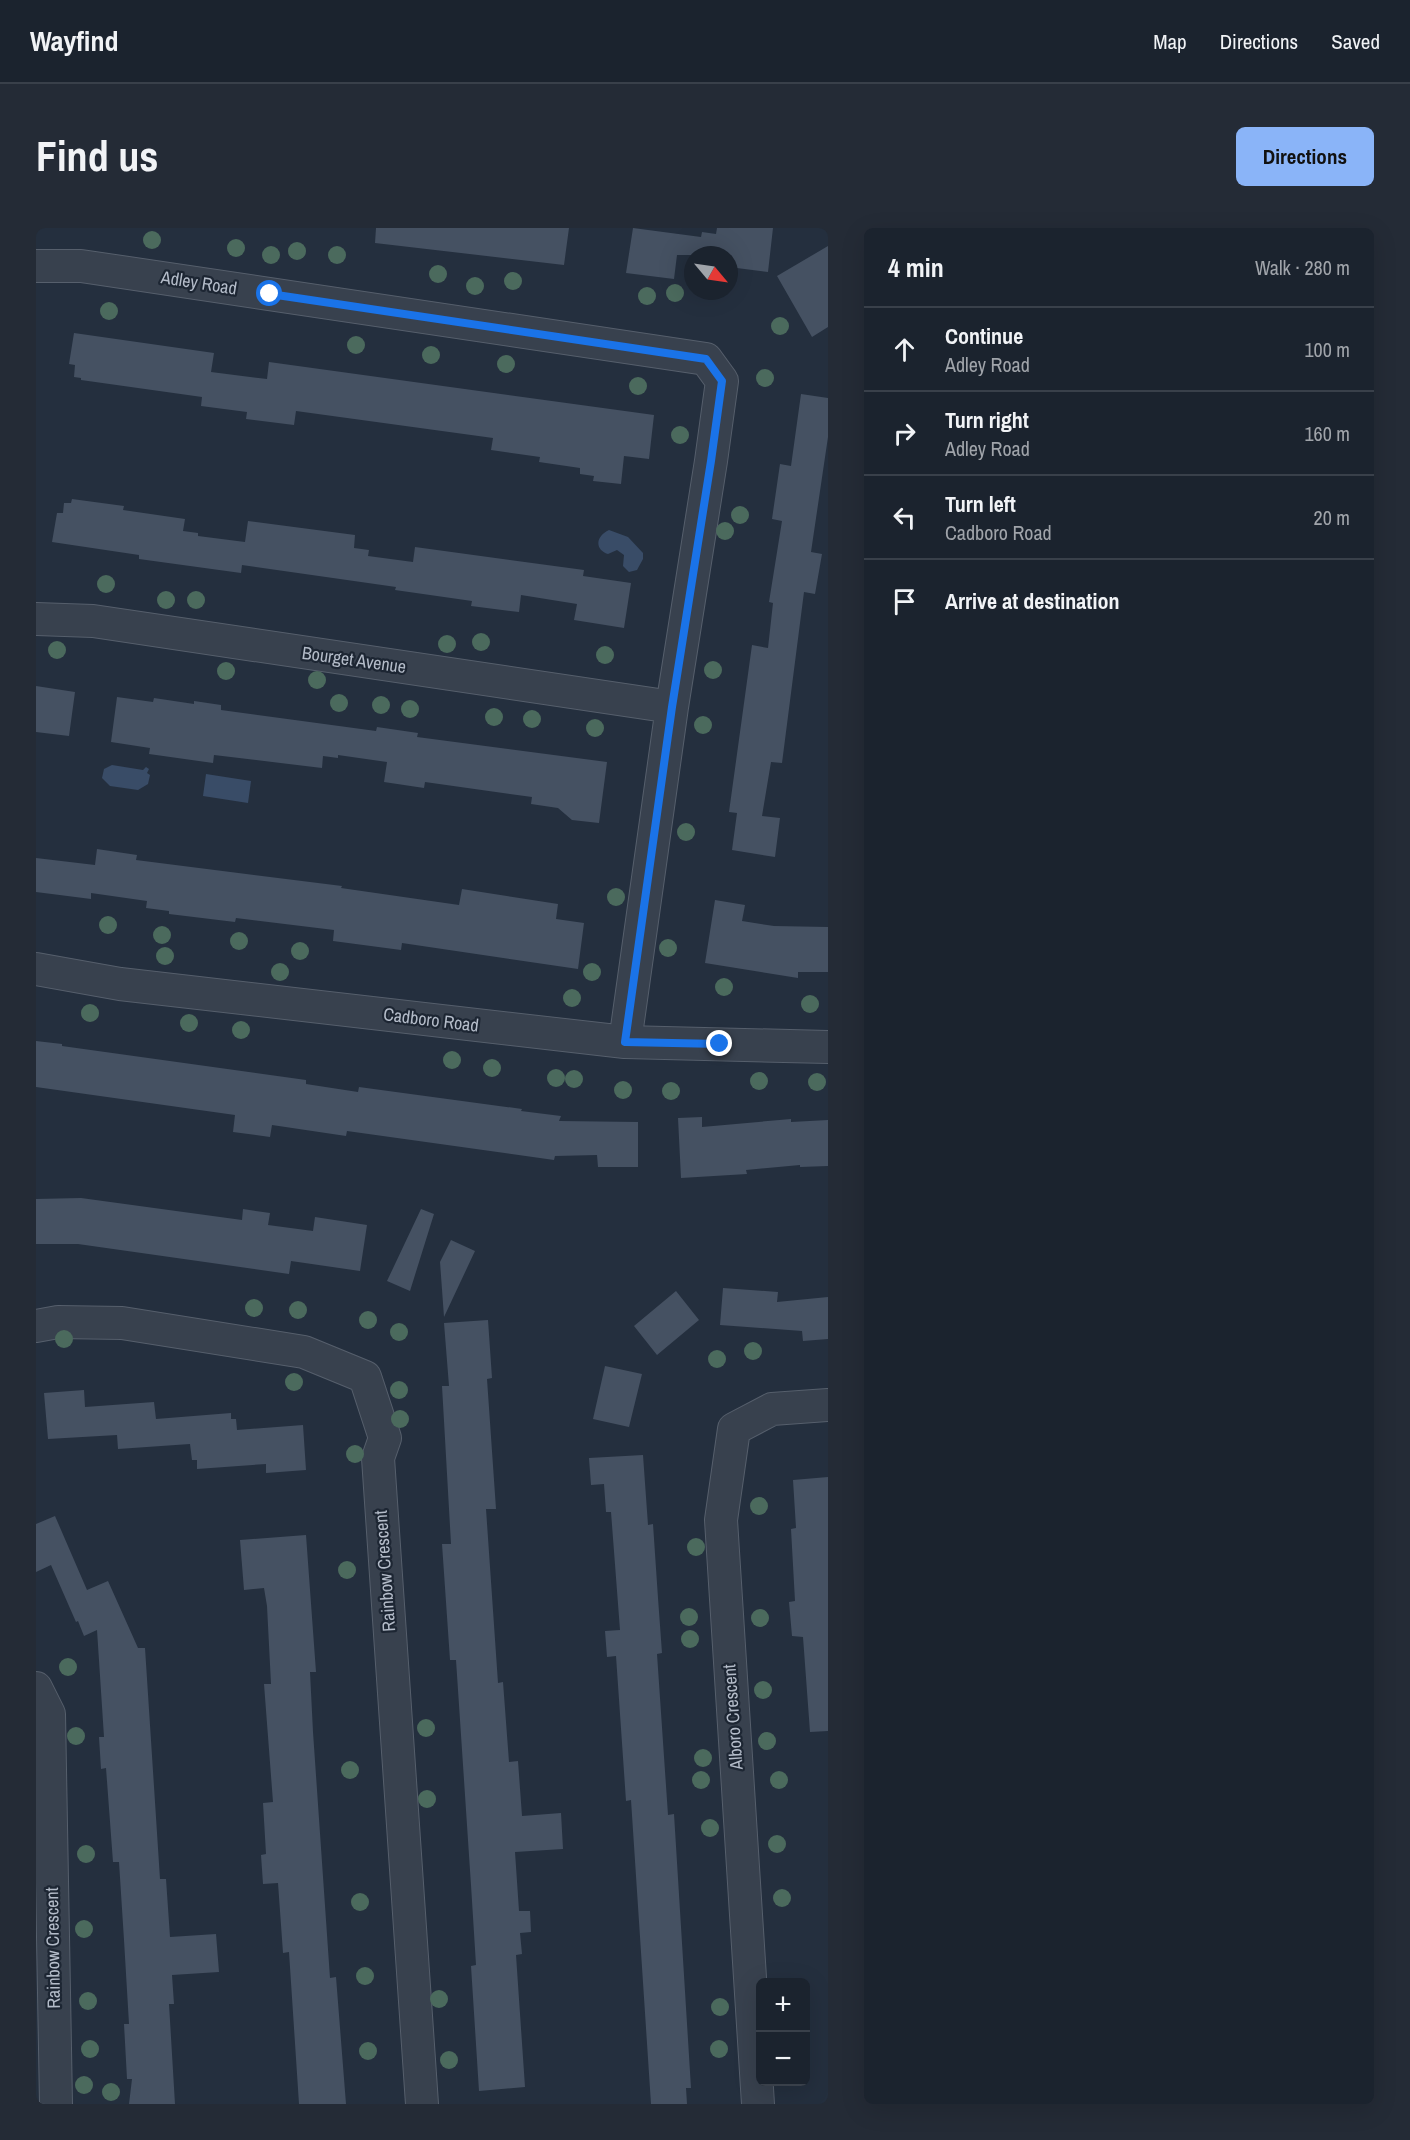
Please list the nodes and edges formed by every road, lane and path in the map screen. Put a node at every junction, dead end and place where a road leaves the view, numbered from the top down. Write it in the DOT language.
graph roads {
  1 [pos="36,267"];
  2 [pos="36,619"];
  3 [pos="672,707"];
  4 [pos="36,969"];
  5 [pos="625,1042"];
  6 [pos="828,1047"];
  7 [pos="36,1326"];
  8 [pos="828,1405"];
  9 [pos="36,1688"];
  10 [pos="56,2104"];
  11 [pos="422,2104"];
  12 [pos="758,2104"];
  1 -- 3 [label="street, Adley Road"];
  2 -- 3 [label="street, Bourget Avenue"];
  3 -- 5 [label="street, Adley Road"];
  4 -- 5 [label="street, Cadboro Road"];
  5 -- 6 [label="street, Cadboro Road"];
  7 -- 11 [label="street, Rainbow Crescent"];
  8 -- 12 [label="street, Alboro Crescent"];
  9 -- 10 [label="street, Rainbow Crescent"];
}
